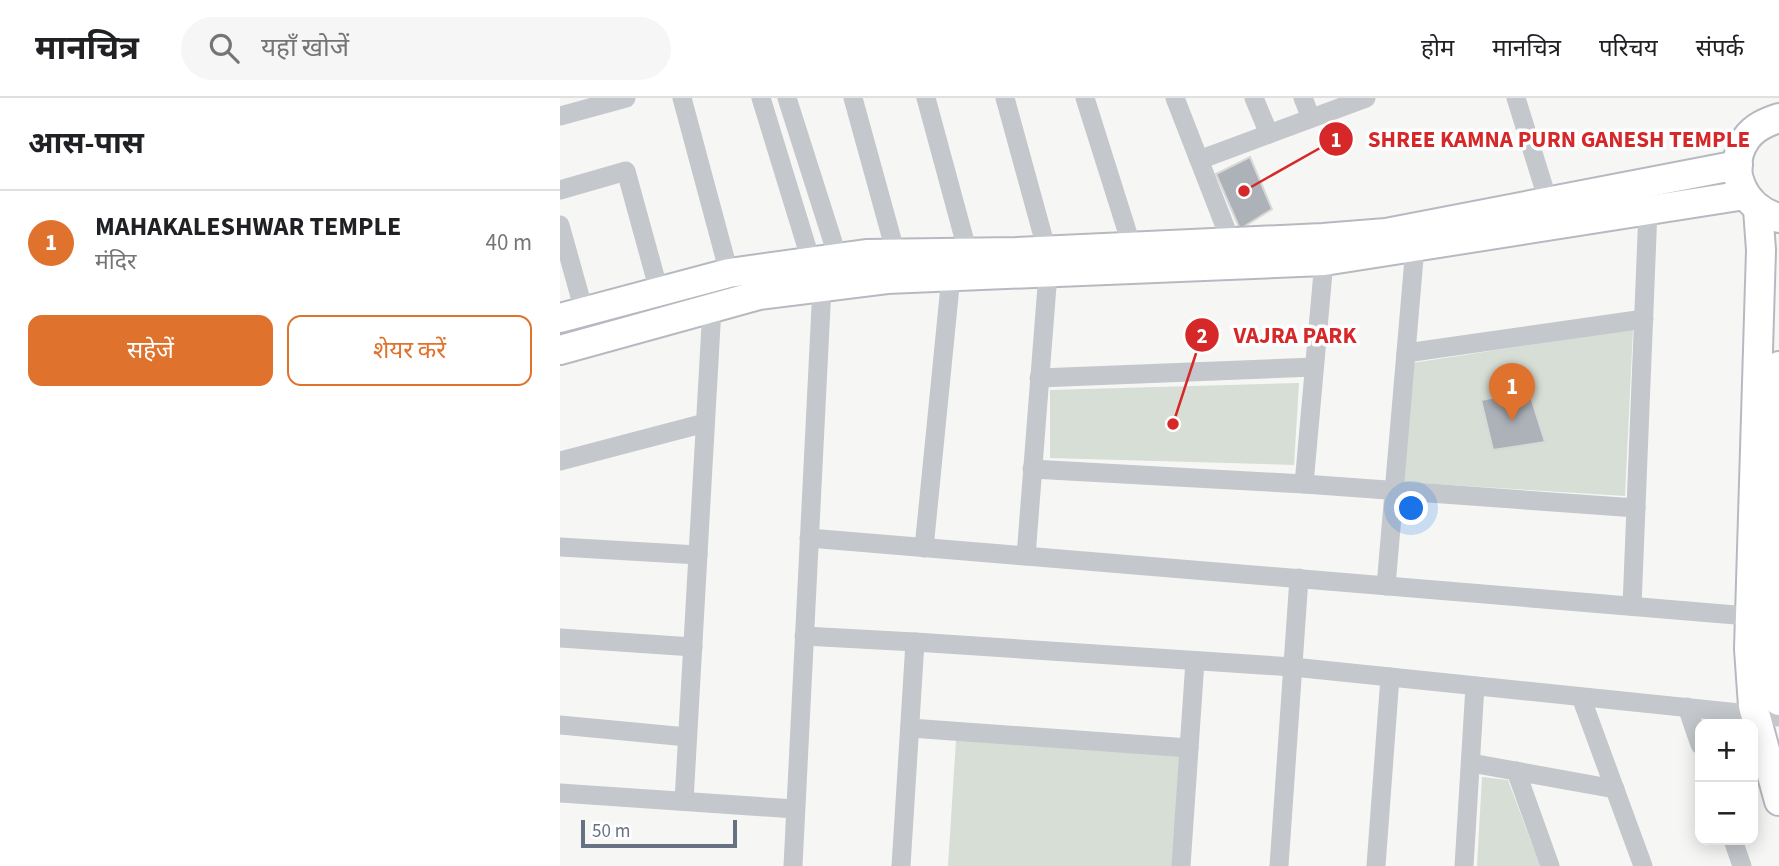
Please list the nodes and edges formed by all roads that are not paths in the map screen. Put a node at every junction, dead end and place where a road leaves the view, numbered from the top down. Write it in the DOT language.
graph roads {
  1 [pos="623,98"];
  2 [pos="682,98"];
  3 [pos="761,98"];
  4 [pos="788,98"];
  5 [pos="853,98"];
  6 [pos="926,98"];
  7 [pos="1005,98"];
  8 [pos="1085,98"];
  9 [pos="1175,98"];
  10 [pos="1254,98"];
  11 [pos="1303,98"];
  12 [pos="1366,98"];
  13 [pos="1516,98"];
  14 [pos="1773,98"];
  15 [pos="560,116"];
  16 [pos="1779,116"];
  17 [pos="1311,118"];
  18 [pos="1269,134"];
  19 [pos="1199,160"];
  20 [pos="1738,165"];
  21 [pos="560,190"];
  22 [pos="1548,201"];
  23 [pos="1761,207"];
  24 [pos="1648,210"];
  25 [pos="560,225"];
  26 [pos="1231,243"];
  27 [pos="1132,247"];
  28 [pos="1415,247"];
  29 [pos="968,253"];
  30 [pos="896,254"];
  31 [pos="825,260"];
  32 [pos="1324,261"];
  33 [pos="1047,262"];
  34 [pos="729,273"];
  35 [pos="951,276"];
  36 [pos="822,287"];
  37 [pos="659,291"];
  38 [pos="712,307"];
  39 [pos="572,315"];
  40 [pos="1644,319"];
  41 [pos="560,350"];
  42 [pos="1406,353"];
  43 [pos="1779,366"];
  44 [pos="1314,368"];
  45 [pos="1040,378"];
  46 [pos="705,423"];
  47 [pos="560,461"];
  48 [pos="1032,469"];
  49 [pos="1304,484"];
  50 [pos="1394,492"];
  51 [pos="1636,508"];
  52 [pos="809,538"];
  53 [pos="560,547"];
  54 [pos="924,548"];
  55 [pos="698,555"];
  56 [pos="1026,556"];
  57 [pos="1299,579"];
  58 [pos="1386,586"];
  59 [pos="1632,606"];
  60 [pos="1761,617"];
  61 [pos="804,636"];
  62 [pos="560,638"];
  63 [pos="915,642"];
  64 [pos="692,647"];
  65 [pos="1195,661"];
  66 [pos="1293,667"];
  67 [pos="1390,677"];
  68 [pos="1475,686"];
  69 [pos="1581,697"];
  70 [pos="1687,707"];
  71 [pos="1771,711"];
  72 [pos="560,725"];
  73 [pos="910,728"];
  74 [pos="1695,730"];
  75 [pos="687,737"];
  76 [pos="1189,747"];
  77 [pos="1471,763"];
  78 [pos="1516,771"];
  79 [pos="1615,789"];
  80 [pos="560,793"];
  81 [pos="684,801"];
  82 [pos="1779,801"];
  83 [pos="796,809"];
  84 [pos="1735,845"];
  85 [pos="793,866"];
  86 [pos="901,866"];
  87 [pos="1181,866"];
  88 [pos="1279,866"];
  89 [pos="1377,866"];
  90 [pos="1464,866"];
  91 [pos="1550,866"];
  92 [pos="1643,866"];
  93 [pos="1742,866"];
  1 -- 15 [label="street"];
  2 -- 34 [label="street"];
  3 -- 31 [label="street"];
  4 -- 31 [label="street"];
  5 -- 30 [label="street"];
  6 -- 29 [label="street"];
  7 -- 33 [label="street"];
  8 -- 27 [label="street"];
  9 -- 19 [label="street"];
  10 -- 18 [label="street"];
  11 -- 17 [label="street"];
  12 -- 17 [label="street"];
  13 -- 22 [label="street"];
  14 -- 16 [label="street"];
  16 -- 20 [label="street"];
  17 -- 18 [label="street"];
  18 -- 19 [label="street"];
  19 -- 26 [label="street"];
  20 -- 22 [label="street"];
  20 -- 23 [label="street"];
  21 -- 37 [label="street"];
  22 -- 26 [label="street"];
  23 -- 24 [label="street"];
  23 -- 60 [label="street"];
  24 -- 28 [label="street"];
  24 -- 40 [label="street"];
  25 -- 39 [label="street"];
  26 -- 27 [label="street"];
  27 -- 33 [label="street"];
  28 -- 32 [label="street"];
  28 -- 42 [label="street"];
  29 -- 30 [label="street"];
  29 -- 33 [label="street"];
  30 -- 31 [label="street"];
  31 -- 34 [label="street"];
  31 -- 36 [label="street"];
  31 -- 36 [label="street"];
  32 -- 33 [label="street"];
  32 -- 44 [label="street"];
  33 -- 35 [label="street"];
  33 -- 45 [label="street"];
  34 -- 37 [label="street"];
  35 -- 36 [label="street"];
  35 -- 54 [label="street"];
  36 -- 38 [label="street"];
  36 -- 52 [label="street"];
  37 -- 39 [label="street"];
  38 -- 41 [label="street"];
  38 -- 46 [label="street"];
  40 -- 42 [label="street"];
  40 -- 51 [label="street"];
  42 -- 50 [label="street"];
  43 -- 60 [label="street"];
  44 -- 45 [label="street"];
  44 -- 49 [label="street"];
  45 -- 48 [label="street"];
  46 -- 47 [label="street"];
  46 -- 55 [label="street"];
  48 -- 49 [label="street"];
  48 -- 56 [label="street"];
  49 -- 50 [label="street"];
  50 -- 51 [label="street"];
  50 -- 58 [label="street"];
  51 -- 59 [label="street"];
  52 -- 54 [label="street"];
  52 -- 61 [label="street"];
  53 -- 55 [label="street"];
  54 -- 56 [label="street"];
  55 -- 64 [label="street"];
  56 -- 57 [label="street"];
  57 -- 58 [label="street"];
  57 -- 66 [label="street"];
  58 -- 59 [label="street"];
  59 -- 60 [label="street"];
  60 -- 71 [label="street"];
  61 -- 63 [label="street"];
  61 -- 83 [label="street"];
  62 -- 64 [label="street"];
  63 -- 65 [label="street"];
  63 -- 73 [label="street"];
  64 -- 75 [label="street"];
  65 -- 66 [label="street"];
  65 -- 76 [label="street"];
  66 -- 67 [label="street"];
  66 -- 88 [label="street"];
  67 -- 68 [label="street"];
  67 -- 89 [label="street"];
  68 -- 69 [label="street"];
  68 -- 77 [label="street"];
  69 -- 70 [label="street"];
  69 -- 79 [label="street"];
  70 -- 71 [label="street"];
  70 -- 74 [label="street"];
  71 -- 82 [label="street"];
  72 -- 75 [label="street"];
  73 -- 76 [label="street"];
  73 -- 86 [label="street"];
  75 -- 81 [label="street"];
  76 -- 87 [label="street"];
  77 -- 78 [label="street"];
  77 -- 90 [label="street"];
  78 -- 79 [label="street"];
  78 -- 91 [label="street"];
  79 -- 92 [label="street"];
  80 -- 81 [label="street"];
  81 -- 83 [label="street"];
  83 -- 85 [label="street"];
  84 -- 93 [label="street"];
}
